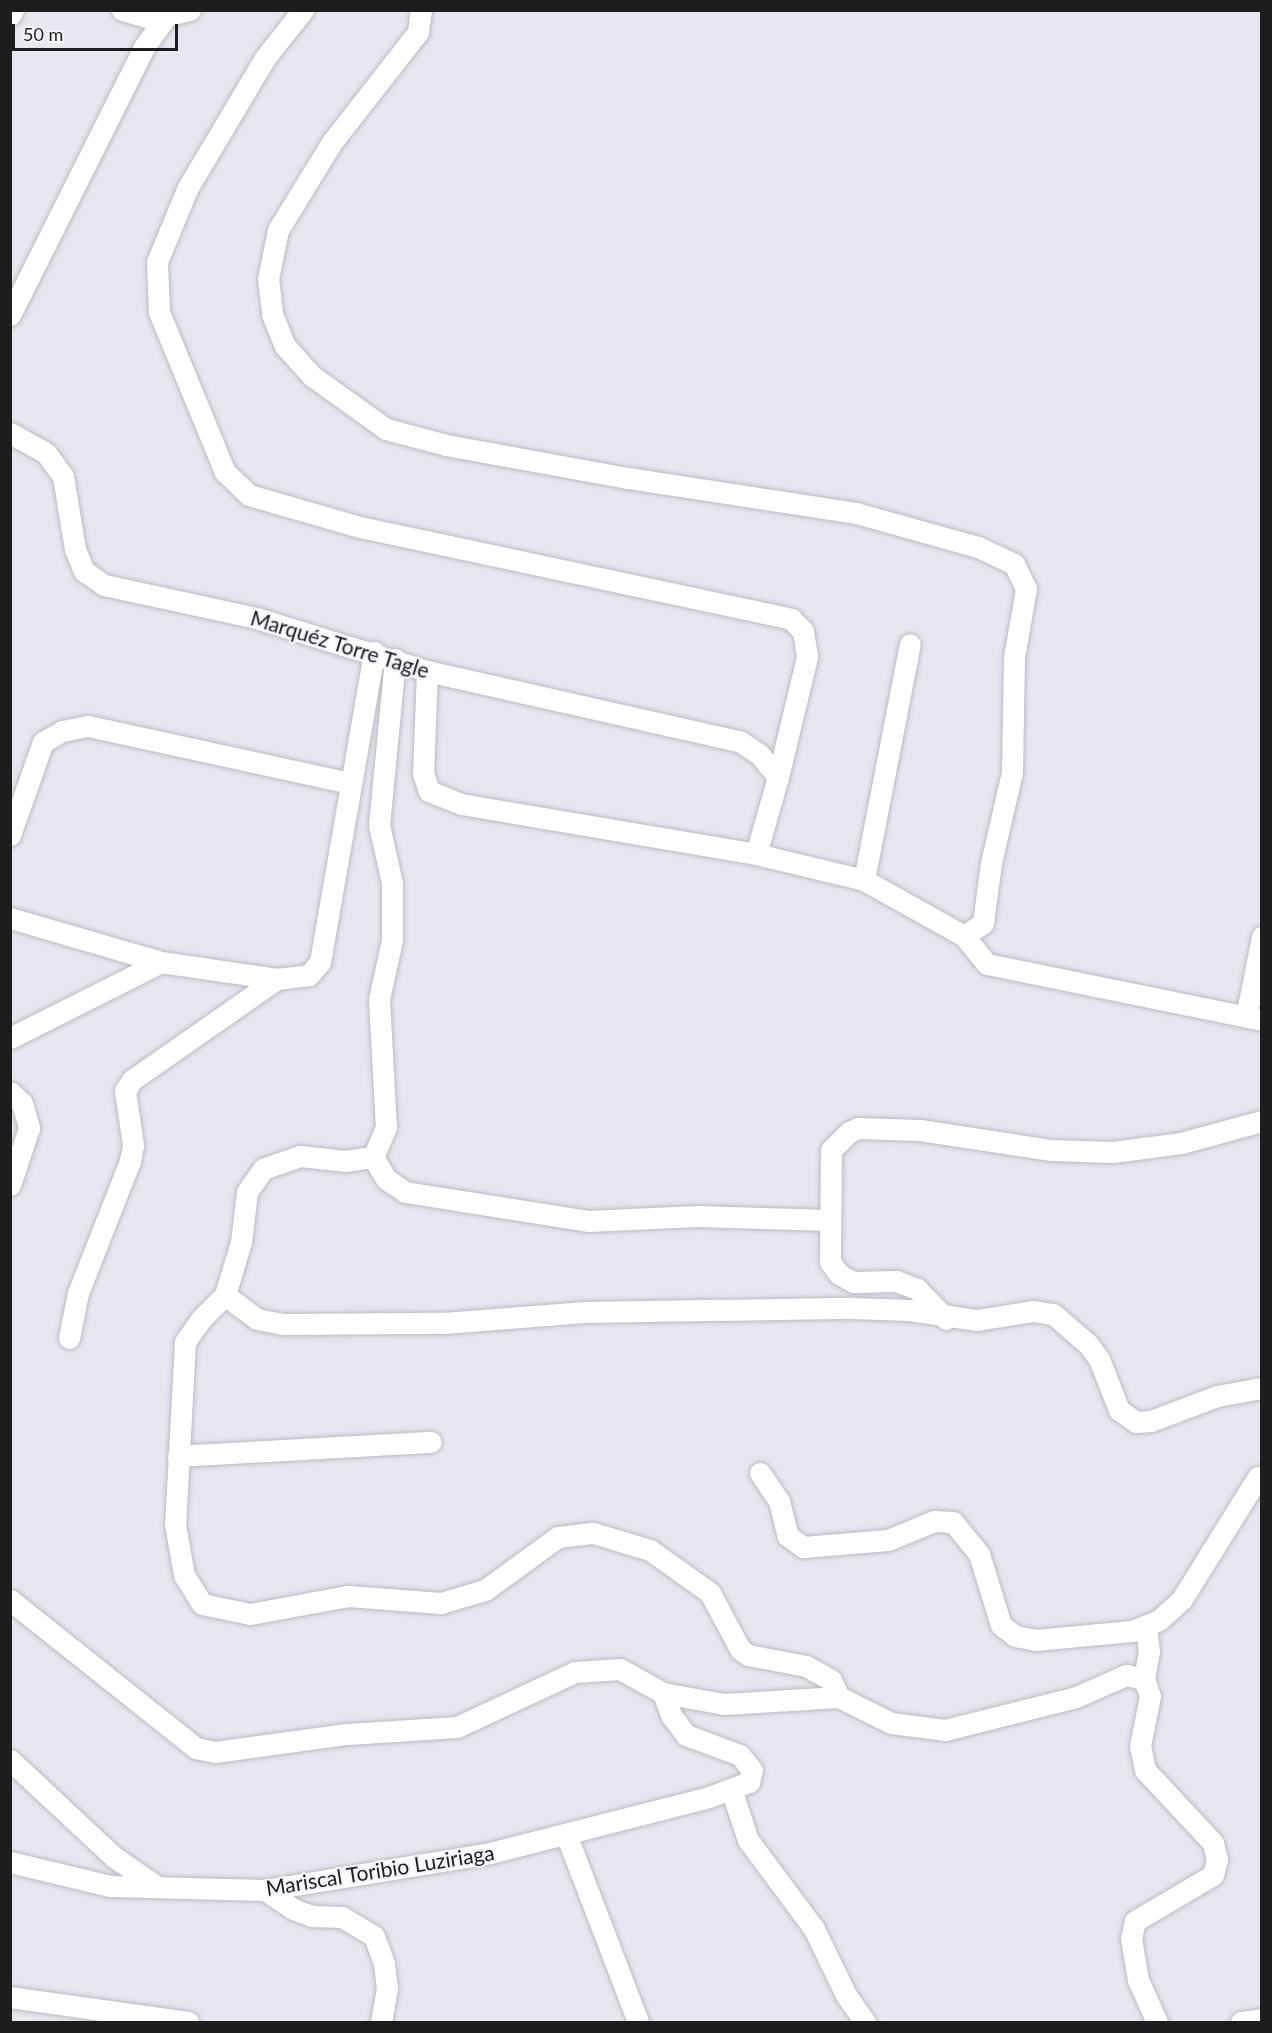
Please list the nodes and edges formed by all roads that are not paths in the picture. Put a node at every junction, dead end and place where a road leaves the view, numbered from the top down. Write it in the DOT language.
graph roads {
  1 [pos="13,10"];
  2 [pos="122,10"];
  3 [pos="190,10"];
  4 [pos="303,10"];
  5 [pos="421,10"];
  6 [pos="10,15"];
  7 [pos="165,18"];
  8 [pos="10,315"];
  9 [pos="10,433"];
  10 [pos="910,644"];
  11 [pos="374,652"];
  12 [pos="396,659"];
  13 [pos="427,671"];
  14 [pos="777,777"];
  15 [pos="350,783"];
  16 [pos="10,835"];
  17 [pos="756,854"];
  18 [pos="864,880"];
  19 [pos="10,918"];
  20 [pos="964,936"];
  21 [pos="1262,937"];
  22 [pos="161,962"];
  23 [pos="276,979"];
  24 [pos="1254,1018"];
  25 [pos="10,1038"];
  26 [pos="10,1092"];
  27 [pos="1262,1121"];
  28 [pos="373,1157"];
  29 [pos="10,1185"];
  30 [pos="828,1220"];
  31 [pos="225,1295"];
  32 [pos="946,1318"];
  33 [pos="69,1338"];
  34 [pos="1262,1388"];
  35 [pos="431,1442"];
  36 [pos="178,1456"];
  37 [pos="760,1473"];
  38 [pos="1258,1476"];
  39 [pos="10,1600"];
  40 [pos="1146,1627"];
  41 [pos="1144,1679"];
  42 [pos="663,1693"];
  43 [pos="839,1697"];
  44 [pos="10,1760"];
  45 [pos="731,1789"];
  46 [pos="566,1834"];
  47 [pos="10,1862"];
  48 [pos="156,1886"];
  49 [pos="265,1890"];
  50 [pos="10,1997"];
  51 [pos="1262,2019"];
  52 [pos="188,2022"];
  53 [pos="381,2022"];
  54 [pos="638,2022"];
  55 [pos="865,2022"];
  56 [pos="1157,2022"];
  57 [pos="1240,2022"];
  1 -- 6 [label="street"];
  2 -- 7 [label="street"];
  3 -- 7 [label="street"];
  4 -- 14 [label="street"];
  5 -- 20 [label="street"];
  7 -- 8 [label="street"];
  9 -- 11 [label="street, Marquéz Torre Tagle"];
  10 -- 18 [label="street"];
  11 -- 12 [label="street, Marquéz Torre Tagle"];
  11 -- 15 [label="street"];
  12 -- 13 [label="street, Marquéz Torre Tagle"];
  12 -- 28 [label="street"];
  13 -- 14 [label="street, Marquéz Torre Tagle"];
  13 -- 17 [label="street"];
  14 -- 17 [label="street"];
  15 -- 16 [label="street"];
  15 -- 23 [label="street"];
  17 -- 18 [label="street"];
  18 -- 20 [label="street"];
  19 -- 22 [label="street"];
  20 -- 24 [label="street"];
  21 -- 24 [label="street"];
  22 -- 23 [label="street"];
  22 -- 25 [label="street"];
  23 -- 33 [label="street"];
  26 -- 29 [label="street"];
  27 -- 30 [label="street"];
  28 -- 30 [label="street"];
  28 -- 31 [label="street"];
  30 -- 32 [label="street"];
  31 -- 32 [label="street"];
  31 -- 36 [label="street"];
  32 -- 34 [label="street"];
  35 -- 36 [label="street"];
  36 -- 43 [label="street"];
  37 -- 40 [label="street"];
  38 -- 40 [label="street"];
  39 -- 42 [label="street"];
  40 -- 41 [label="street"];
  41 -- 43 [label="street"];
  41 -- 56 [label="street"];
  42 -- 43 [label="street"];
  42 -- 45 [label="street, Mariscal Toribio Luziriaga"];
  44 -- 48 [label="street"];
  45 -- 46 [label="street, Mariscal Toribio Luziriaga"];
  45 -- 55 [label="street"];
  46 -- 49 [label="street, Mariscal Toribio Luziriaga"];
  46 -- 54 [label="street"];
  47 -- 48 [label="street, Mariscal Toribio Luziriaga"];
  48 -- 49 [label="street, Mariscal Toribio Luziriaga"];
  49 -- 53 [label="street"];
  50 -- 52 [label="street"];
  51 -- 57 [label="street"];
}
